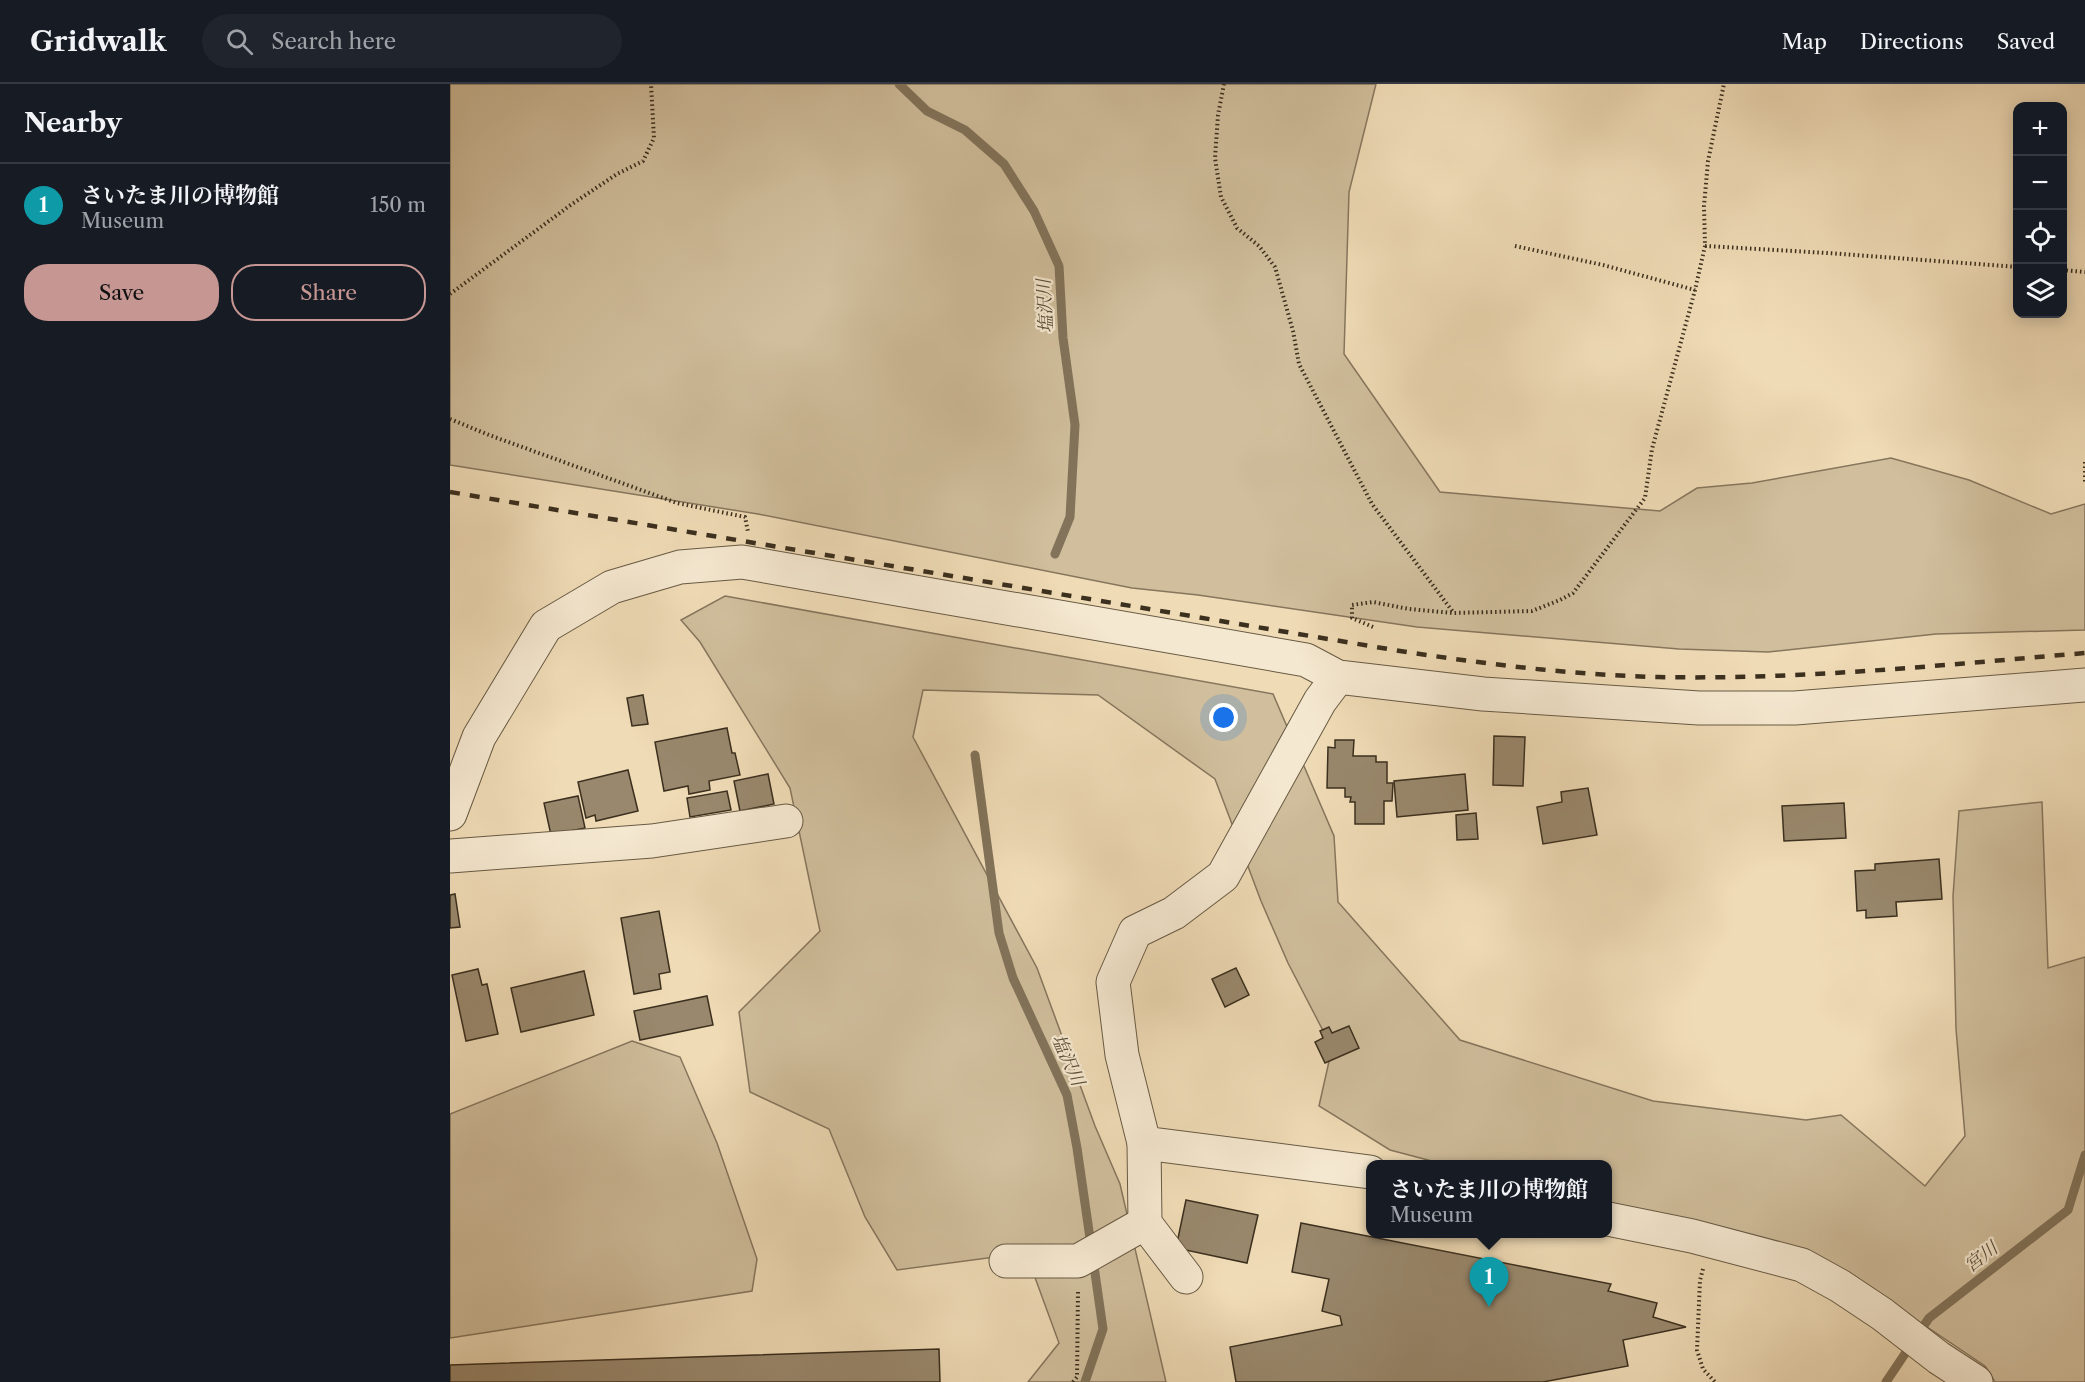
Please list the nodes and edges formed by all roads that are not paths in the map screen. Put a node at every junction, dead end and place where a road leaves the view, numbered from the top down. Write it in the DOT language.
graph roads {
  1 [pos="1338,677"];
  2 [pos="2085,685"];
  3 [pos="450,814"];
  4 [pos="786,821"];
  5 [pos="450,856"];
  6 [pos="1144,1143"];
  7 [pos="1366,1171"];
  8 [pos="1612,1220"];
  9 [pos="1145,1223"];
  10 [pos="1006,1261"];
  11 [pos="1186,1277"];
  12 [pos="1976,1382"];
  1 -- 2 [label="street"];
  1 -- 3 [label="street"];
  1 -- 6 [label="street"];
  4 -- 5 [label="street"];
  6 -- 7 [label="street"];
  6 -- 9 [label="street"];
  8 -- 12 [label="street"];
  9 -- 10 [label="street"];
  9 -- 11 [label="street"];
}
